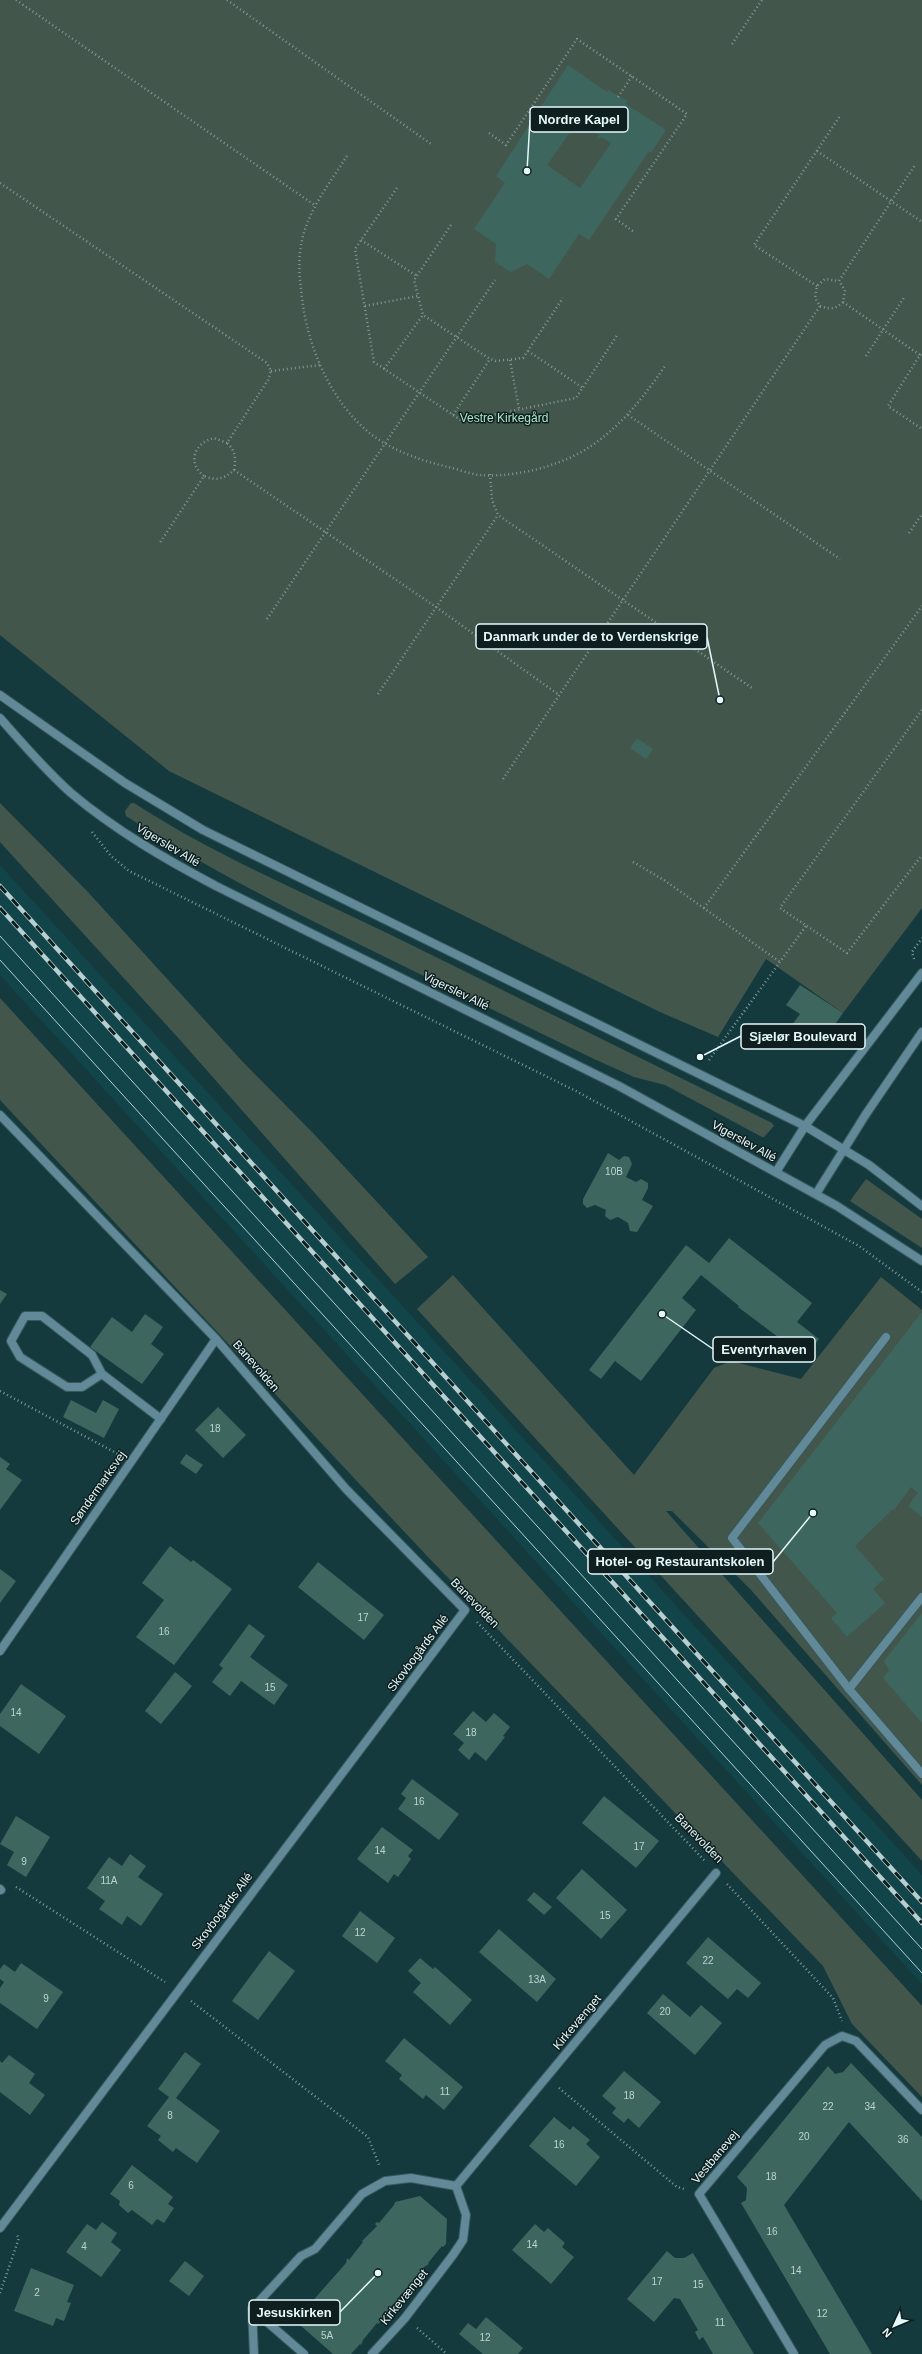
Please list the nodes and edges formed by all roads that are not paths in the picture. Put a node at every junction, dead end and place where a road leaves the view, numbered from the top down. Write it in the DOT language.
graph roads {
  1 [pos="0,695"];
  2 [pos="0,718"];
  3 [pos="920,975"];
  4 [pos="922,1032"];
  5 [pos="0,1115"];
  6 [pos="805,1126"];
  7 [pos="845,1149"];
  8 [pos="776,1172"];
  9 [pos="816,1194"];
  10 [pos="922,1206"];
  11 [pos="922,1261"];
  12 [pos="886,1337"];
  13 [pos="216,1339"];
  14 [pos="102,1374"];
  15 [pos="161,1418"];
  16 [pos="922,1597"];
  17 [pos="465,1610"];
  18 [pos="0,1651"];
  19 [pos="849,1689"];
  20 [pos="922,1774"];
  21 [pos="716,1873"];
  22 [pos="922,2110"];
  23 [pos="456,2186"];
  24 [pos="2,2226"];
  25 [pos="252,2309"];
  26 [pos="254,2354"];
  27 [pos="304,2354"];
  28 [pos="372,2354"];
  29 [pos="794,2354"];
  1 -- 6 [label="street"];
  2 -- 8 [label="street, Vigerslev Allé"];
  3 -- 6 [label="street"];
  4 -- 7 [label="street"];
  5 -- 13 [label="street, Banevolden"];
  6 -- 7 [label="street"];
  6 -- 8 [label="street"];
  7 -- 9 [label="street"];
  7 -- 10 [label="street"];
  8 -- 9 [label="street, Vigerslev Allé"];
  9 -- 11 [label="street, Vigerslev Allé"];
  12 -- 19 [label="street"];
  13 -- 15 [label="street, Søndermarksvej"];
  13 -- 17 [label="street, Banevolden"];
  14 -- 14 [label="street"];
  14 -- 15 [label="street"];
  15 -- 18 [label="street, Søndermarksvej"];
  16 -- 19 [label="street"];
  17 -- 24 [label="street, Skovbogårds Allé"];
  19 -- 20 [label="street"];
  21 -- 23 [label="street, Kirkevænget"];
  22 -- 29 [label="street, Vestbanevej"];
  23 -- 25 [label="street"];
  23 -- 28 [label="street, Kirkevænget"];
  25 -- 26 [label="street"];
  25 -- 27 [label="street"];
}
